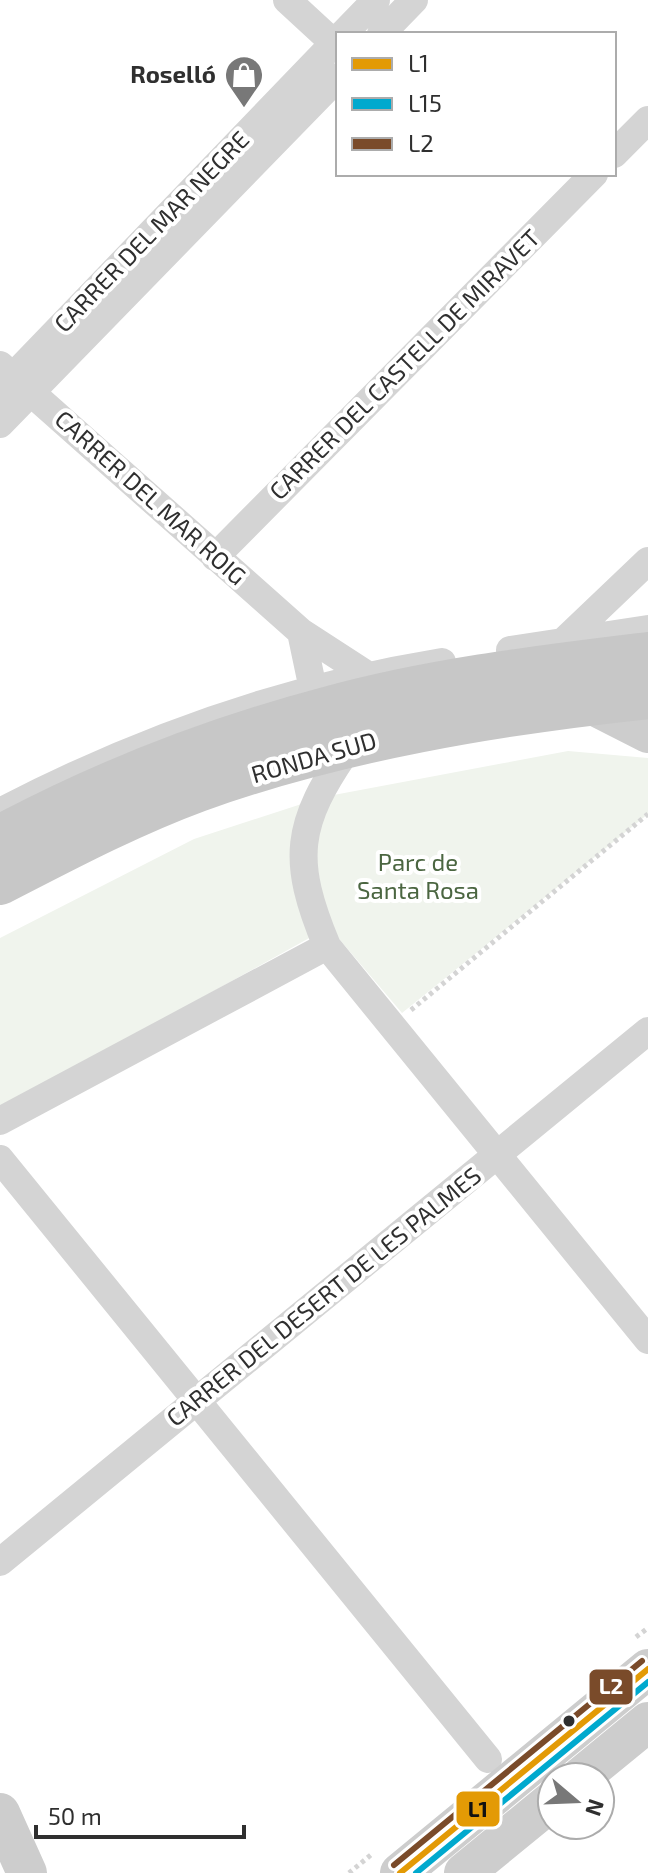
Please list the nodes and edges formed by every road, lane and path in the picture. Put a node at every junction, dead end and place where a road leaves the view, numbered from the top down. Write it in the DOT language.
graph roads {
  1 [pos="287,0"];
  2 [pos="376,0"];
  3 [pos="414,0"];
  4 [pos="346,32"];
  5 [pos="383,32"];
  6 [pos="336,39"];
  7 [pos="336,43"];
  8 [pos="336,79"];
  9 [pos="648,120"];
  10 [pos="616,152"];
  11 [pos="592,176"];
  12 [pos="11,381"];
  13 [pos="0,424"];
  14 [pos="215,557"];
  15 [pos="648,561"];
  16 [pos="648,629"];
  17 [pos="301,632"];
  18 [pos="563,642"];
  19 [pos="648,654"];
  20 [pos="380,684"];
  21 [pos="313,689"];
  22 [pos="648,697"];
  23 [pos="589,703"];
  24 [pos="648,733"];
  25 [pos="349,747"];
  26 [pos="0,812"];
  27 [pos="648,814"];
  28 [pos="0,837"];
  29 [pos="0,883"];
  30 [pos="327,946"];
  31 [pos="392,1026"];
  32 [pos="648,1031"];
  33 [pos="0,1121"];
  34 [pos="497,1155"];
  35 [pos="0,1159"];
  36 [pos="648,1340"];
  37 [pos="198,1400"];
  38 [pos="0,1562"];
  39 [pos="648,1669"];
  40 [pos="648,1722"];
  41 [pos="488,1759"];
  42 [pos="600,1761"];
  43 [pos="0,1813"];
  44 [pos="536,1814"];
  45 [pos="27,1873"];
  46 [pos="400,1873"];
  47 [pos="464,1873"];
  1 -- 6 [label="street"];
  2 -- 4 [label="street, CARRER DEL MAR NEGRE"];
  3 -- 5 [label="street"];
  7 -- 12 [label="street, CARRER DEL MAR NEGRE"];
  8 -- 12 [label="street, CARRER DEL MAR NEGRE"];
  9 -- 10 [label="street"];
  11 -- 14 [label="street, CARRER DEL CASTELL DE MIRAVET"];
  12 -- 13 [label="street, CARRER DEL MAR NEGRE"];
  12 -- 14 [label="street, CARRER DEL MAR ROIG"];
  14 -- 17 [label="street, CARRER DEL MAR ROIG"];
  15 -- 18 [label="street"];
  16 -- 18 [label="street, RONDA SUD"];
  17 -- 20 [label="street, CARRER DEL MAR ROIG"];
  17 -- 21 [label="street"];
  18 -- 20 [label="street, RONDA SUD"];
  19 -- 20 [label="main road, RONDA SUD"];
  20 -- 21 [label="street, RONDA SUD"];
  20 -- 28 [label="main road, RONDA SUD"];
  21 -- 26 [label="street, RONDA SUD"];
  22 -- 23 [label="main road, RONDA SUD"];
  23 -- 24 [label="street"];
  23 -- 25 [label="main road, RONDA SUD"];
  25 -- 29 [label="main road, RONDA SUD"];
  25 -- 30 [label="street"];
  27 -- 31 [label="path"];
  30 -- 31 [label="street"];
  30 -- 33 [label="street"];
  31 -- 34 [label="street"];
  32 -- 34 [label="street, CARRER DEL DESERT DE LES PALMES"];
  34 -- 36 [label="street"];
  34 -- 37 [label="street, CARRER DEL DESERT DE LES PALMES"];
  35 -- 37 [label="street"];
  37 -- 38 [label="street, CARRER DEL DESERT DE LES PALMES"];
  37 -- 41 [label="street"];
  39 -- 46 [label="street"];
  40 -- 42 [label="street"];
  43 -- 45 [label="street"];
  44 -- 47 [label="street"];
}
